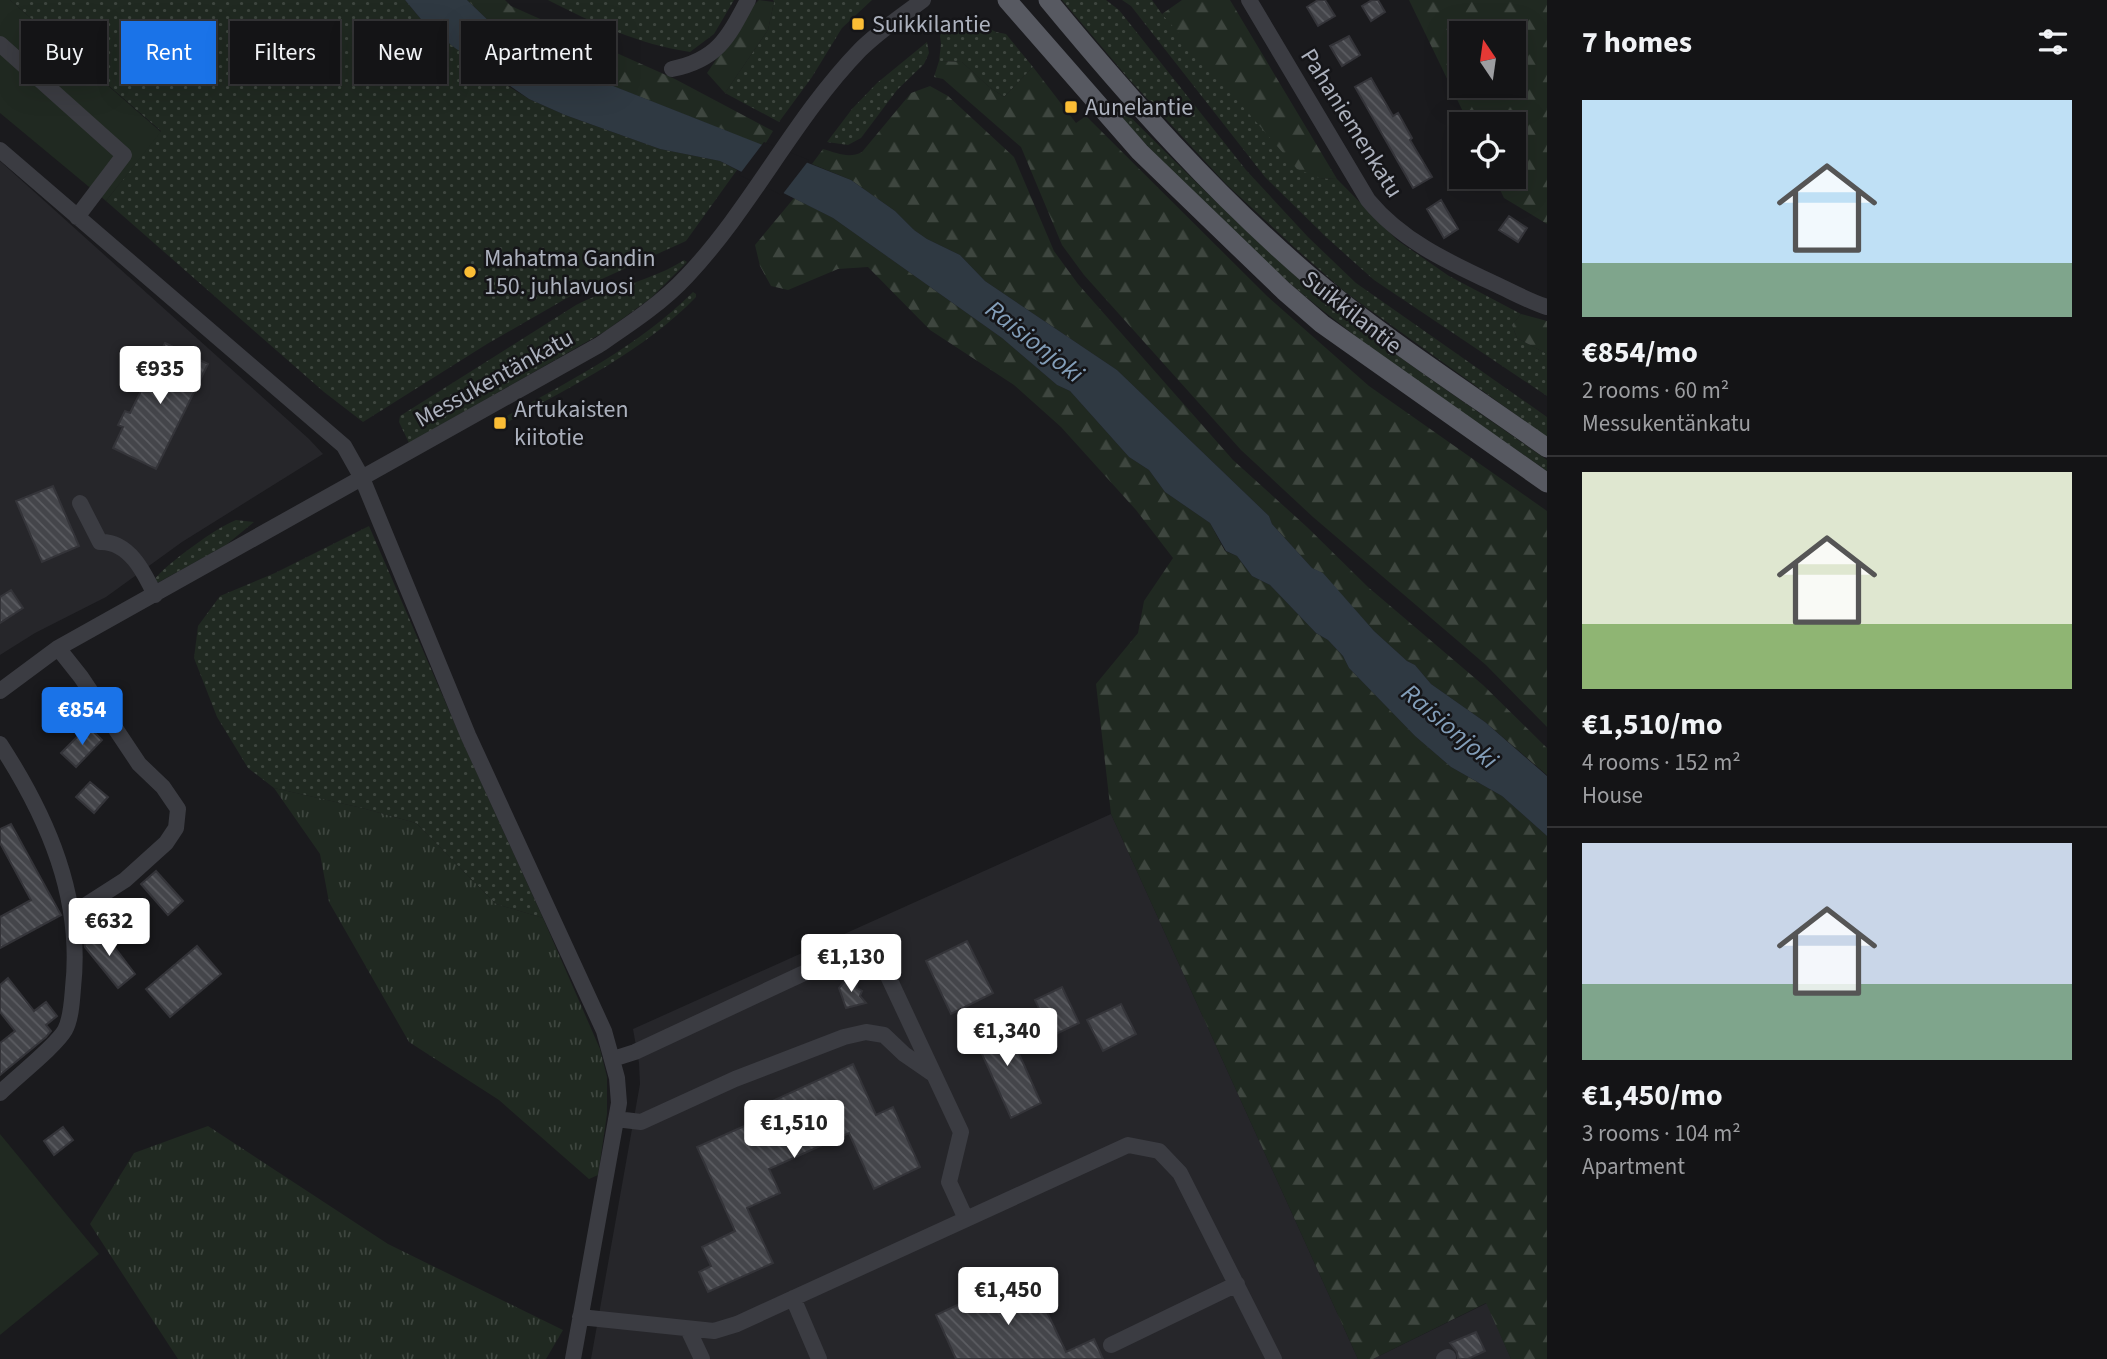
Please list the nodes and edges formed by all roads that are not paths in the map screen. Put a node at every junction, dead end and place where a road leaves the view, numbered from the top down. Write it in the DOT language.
graph roads {
  1 [pos="748,0"];
  2 [pos="923,0"];
  3 [pos="1007,0"];
  4 [pos="1048,0"];
  5 [pos="1250,0"];
  6 [pos="0,44"];
  7 [pos="672,69"];
  8 [pos="0,150"];
  9 [pos="77,218"];
  10 [pos="1547,307"];
  11 [pos="1547,448"];
  12 [pos="362,478"];
  13 [pos="1547,483"];
  14 [pos="80,503"];
  15 [pos="155,594"];
  16 [pos="58,648"];
  17 [pos="0,691"];
  18 [pos="0,744"];
  19 [pos="72,914"];
  20 [pos="613,1059"];
  21 [pos="935,1076"];
  22 [pos="0,1093"];
  23 [pos="616,1119"];
  24 [pos="966,1219"];
  25 [pos="1237,1284"];
  26 [pos="793,1298"];
  27 [pos="580,1317"];
  28 [pos="688,1329"];
  29 [pos="1111,1345"];
  30 [pos="573,1359"];
  31 [pos="702,1359"];
  32 [pos="819,1359"];
  33 [pos="1274,1359"];
  1 -- 7 [label="street"];
  2 -- 12 [label="street, Messukentänkatu"];
  3 -- 13 [label="main road, Suikkilantie"];
  4 -- 11 [label="main road, Suikkilantie"];
  5 -- 10 [label="street, Pahaniemenkatu"];
  6 -- 9 [label="street"];
  8 -- 9 [label="street"];
  9 -- 12 [label="street"];
  12 -- 15 [label="street, Messukentänkatu"];
  12 -- 20 [label="street"];
  14 -- 15 [label="street"];
  15 -- 16 [label="street, Messukentänkatu"];
  16 -- 17 [label="street, Messukentänkatu"];
  16 -- 19 [label="street"];
  18 -- 19 [label="street"];
  19 -- 22 [label="street"];
  20 -- 21 [label="street"];
  20 -- 23 [label="street"];
  21 -- 23 [label="street"];
  21 -- 24 [label="street"];
  23 -- 27 [label="street"];
  24 -- 25 [label="street"];
  24 -- 26 [label="street"];
  25 -- 29 [label="street"];
  25 -- 33 [label="street"];
  26 -- 28 [label="street"];
  26 -- 32 [label="street"];
  27 -- 28 [label="street"];
  27 -- 30 [label="street"];
  28 -- 31 [label="street"];
}
